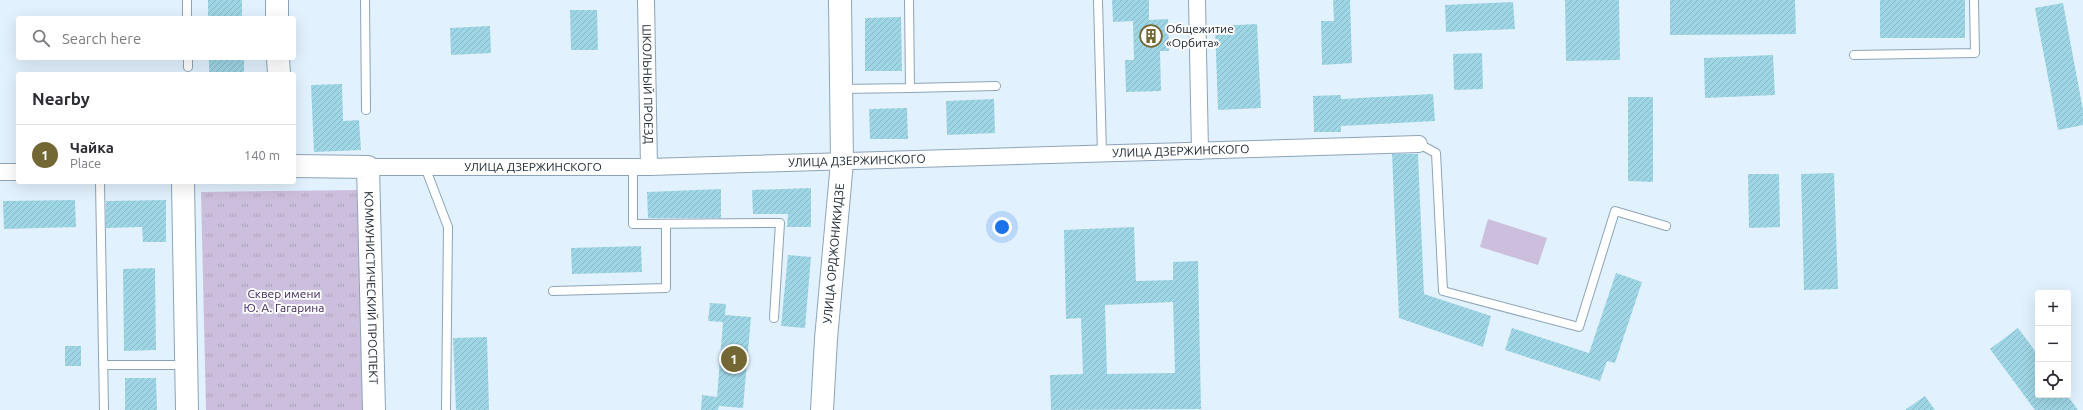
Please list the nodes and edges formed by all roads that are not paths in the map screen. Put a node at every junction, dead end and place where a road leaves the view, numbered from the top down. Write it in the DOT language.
graph roads {
  1 [pos="187,0"];
  2 [pos="277,0"];
  3 [pos="365,0"];
  4 [pos="646,0"];
  5 [pos="840,0"];
  6 [pos="909,0"];
  7 [pos="1098,0"];
  8 [pos="1197,0"];
  9 [pos="1974,0"];
  10 [pos="187,16"];
  11 [pos="277,16"];
  12 [pos="1854,55"];
  13 [pos="188,60"];
  14 [pos="278,60"];
  15 [pos="188,67"];
  16 [pos="279,72"];
  17 [pos="996,86"];
  18 [pos="910,88"];
  19 [pos="841,89"];
  20 [pos="366,110"];
  21 [pos="1419,144"];
  22 [pos="1200,151"];
  23 [pos="1102,154"];
  24 [pos="842,162"];
  25 [pos="296,166"];
  26 [pos="368,167"];
  27 [pos="425,167"];
  28 [pos="633,167"];
  29 [pos="649,167"];
  30 [pos="0,172"];
  31 [pos="16,172"];
  32 [pos="100,184"];
  33 [pos="183,184"];
  34 [pos="666,224"];
  35 [pos="1666,226"];
  36 [pos="553,292"];
  37 [pos="774,318"];
  38 [pos="103,365"];
  39 [pos="186,365"];
  40 [pos="104,410"];
  41 [pos="187,410"];
  42 [pos="374,410"];
  43 [pos="446,410"];
  44 [pos="822,410"];
  1 -- 10 [label="lane"];
  2 -- 11 [label="street"];
  3 -- 20 [label="lane"];
  4 -- 29 [label="street, ШКОЛЬНЫЙ ПРОЕЗД"];
  5 -- 19 [label="street, УЛИЦА ОРДЖОНИКИДЗЕ"];
  6 -- 18 [label="lane"];
  7 -- 23 [label="lane"];
  8 -- 22 [label="street"];
  9 -- 12 [label="lane"];
  13 -- 15 [label="lane"];
  14 -- 16 [label="street"];
  17 -- 18 [label="lane"];
  18 -- 19 [label="lane"];
  19 -- 24 [label="street, УЛИЦА ОРДЖОНИКИДЗЕ"];
  21 -- 22 [label="street, УЛИЦА ДЗЕРЖИНСКОГО"];
  21 -- 35 [label="lane"];
  22 -- 23 [label="street, УЛИЦА ДЗЕРЖИНСКОГО"];
  23 -- 24 [label="street, УЛИЦА ДЗЕРЖИНСКОГО"];
  24 -- 29 [label="street, УЛИЦА ДЗЕРЖИНСКОГО"];
  24 -- 44 [label="street, УЛИЦА ОРДЖОНИКИДЗЕ"];
  25 -- 26 [label="street, УЛИЦА ДЗЕРЖИНСКОГО"];
  26 -- 27 [label="street, УЛИЦА ДЗЕРЖИНСКОГО"];
  26 -- 42 [label="street, КОММУНИСТИЧЕСКИЙ ПРОСПЕКТ"];
  27 -- 28 [label="street, УЛИЦА ДЗЕРЖИНСКОГО"];
  27 -- 43 [label="lane"];
  28 -- 29 [label="street, УЛИЦА ДЗЕРЖИНСКОГО"];
  28 -- 34 [label="lane"];
  30 -- 31 [label="street"];
  32 -- 38 [label="lane"];
  33 -- 39 [label="street"];
  34 -- 36 [label="lane"];
  34 -- 37 [label="lane"];
  38 -- 39 [label="lane"];
  38 -- 40 [label="lane"];
  39 -- 41 [label="street"];
}
